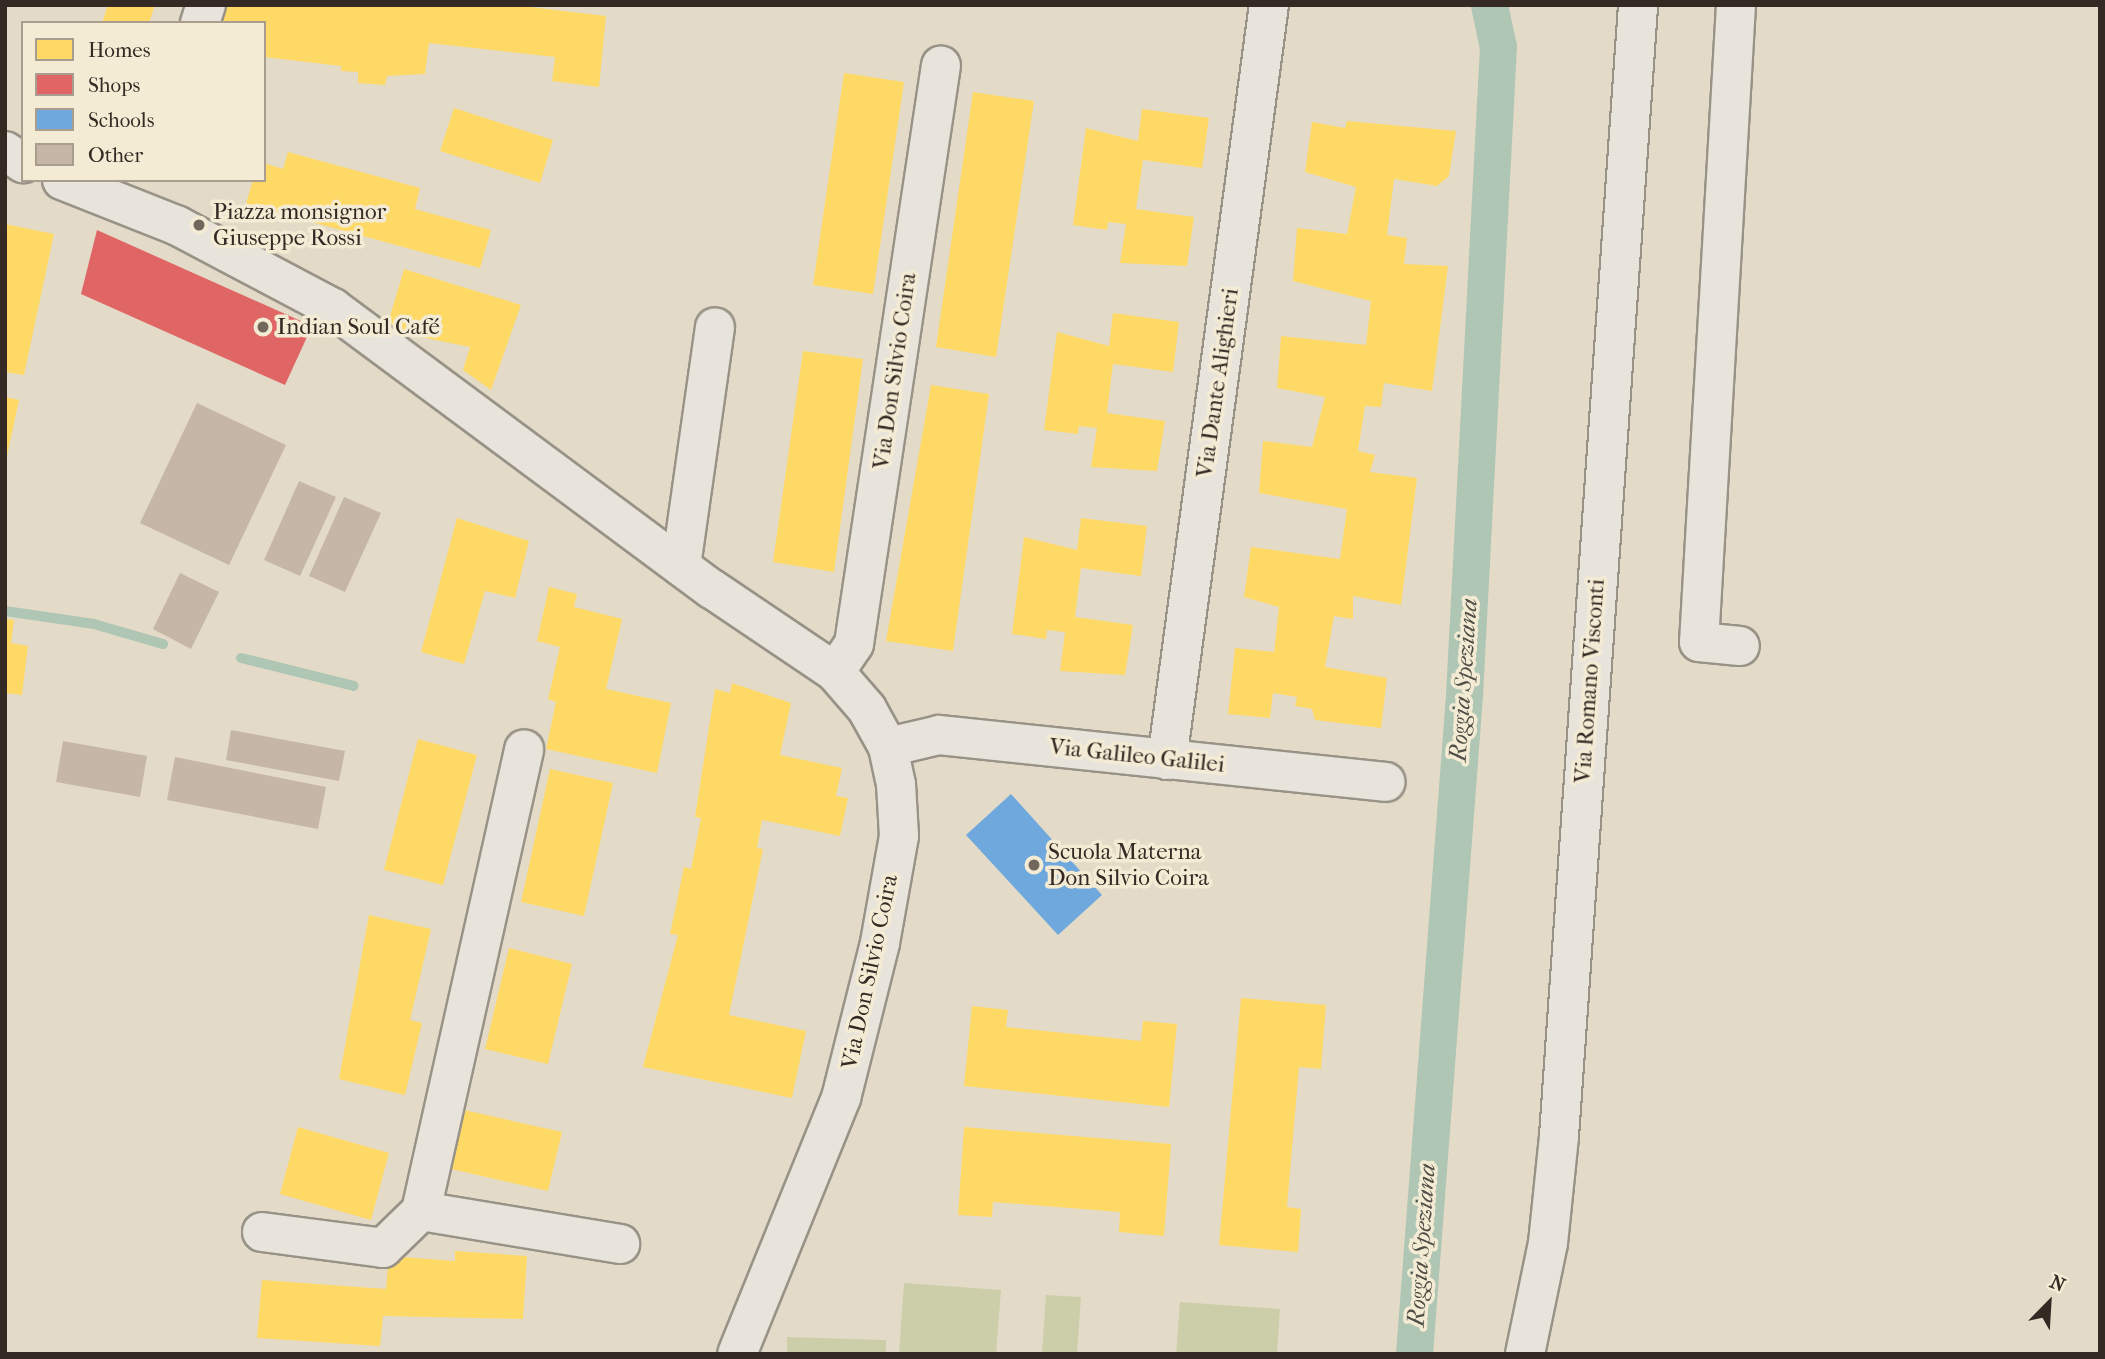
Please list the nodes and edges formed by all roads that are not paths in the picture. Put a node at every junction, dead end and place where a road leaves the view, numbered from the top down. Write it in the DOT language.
graph roads {
  1 [pos="1269,5"];
  2 [pos="1638,5"];
  3 [pos="1736,5"];
  4 [pos="941,65"];
  5 [pos="5,151"];
  6 [pos="21,162"];
  7 [pos="73,182"];
  8 [pos="144,195"];
  9 [pos="715,327"];
  10 [pos="681,566"];
  11 [pos="1740,646"];
  12 [pos="835,672"];
  13 [pos="888,747"];
  14 [pos="524,749"];
  15 [pos="1167,760"];
  16 [pos="1386,782"];
  17 [pos="421,1211"];
  18 [pos="262,1231"];
  19 [pos="620,1244"];
  20 [pos="737,1354"];
  21 [pos="1525,1354"];
  1 -- 15 [label="street, Via Dante Alighieri"];
  2 -- 21 [label="street, Via Romano Visconti"];
  3 -- 11 [label="street"];
  4 -- 12 [label="street, Via Don Silvio Coira"];
  5 -- 6 [label="street"];
  7 -- 8 [label="street"];
  8 -- 10 [label="street, Via Don Silvio Coira"];
  9 -- 10 [label="street"];
  10 -- 12 [label="street, Via Don Silvio Coira"];
  12 -- 13 [label="street, Via Don Silvio Coira"];
  13 -- 15 [label="street, Via Galileo Galilei"];
  13 -- 20 [label="street, Via Don Silvio Coira"];
  14 -- 17 [label="street"];
  15 -- 16 [label="street, Via Galileo Galilei"];
  17 -- 18 [label="street"];
  17 -- 19 [label="street"];
}
